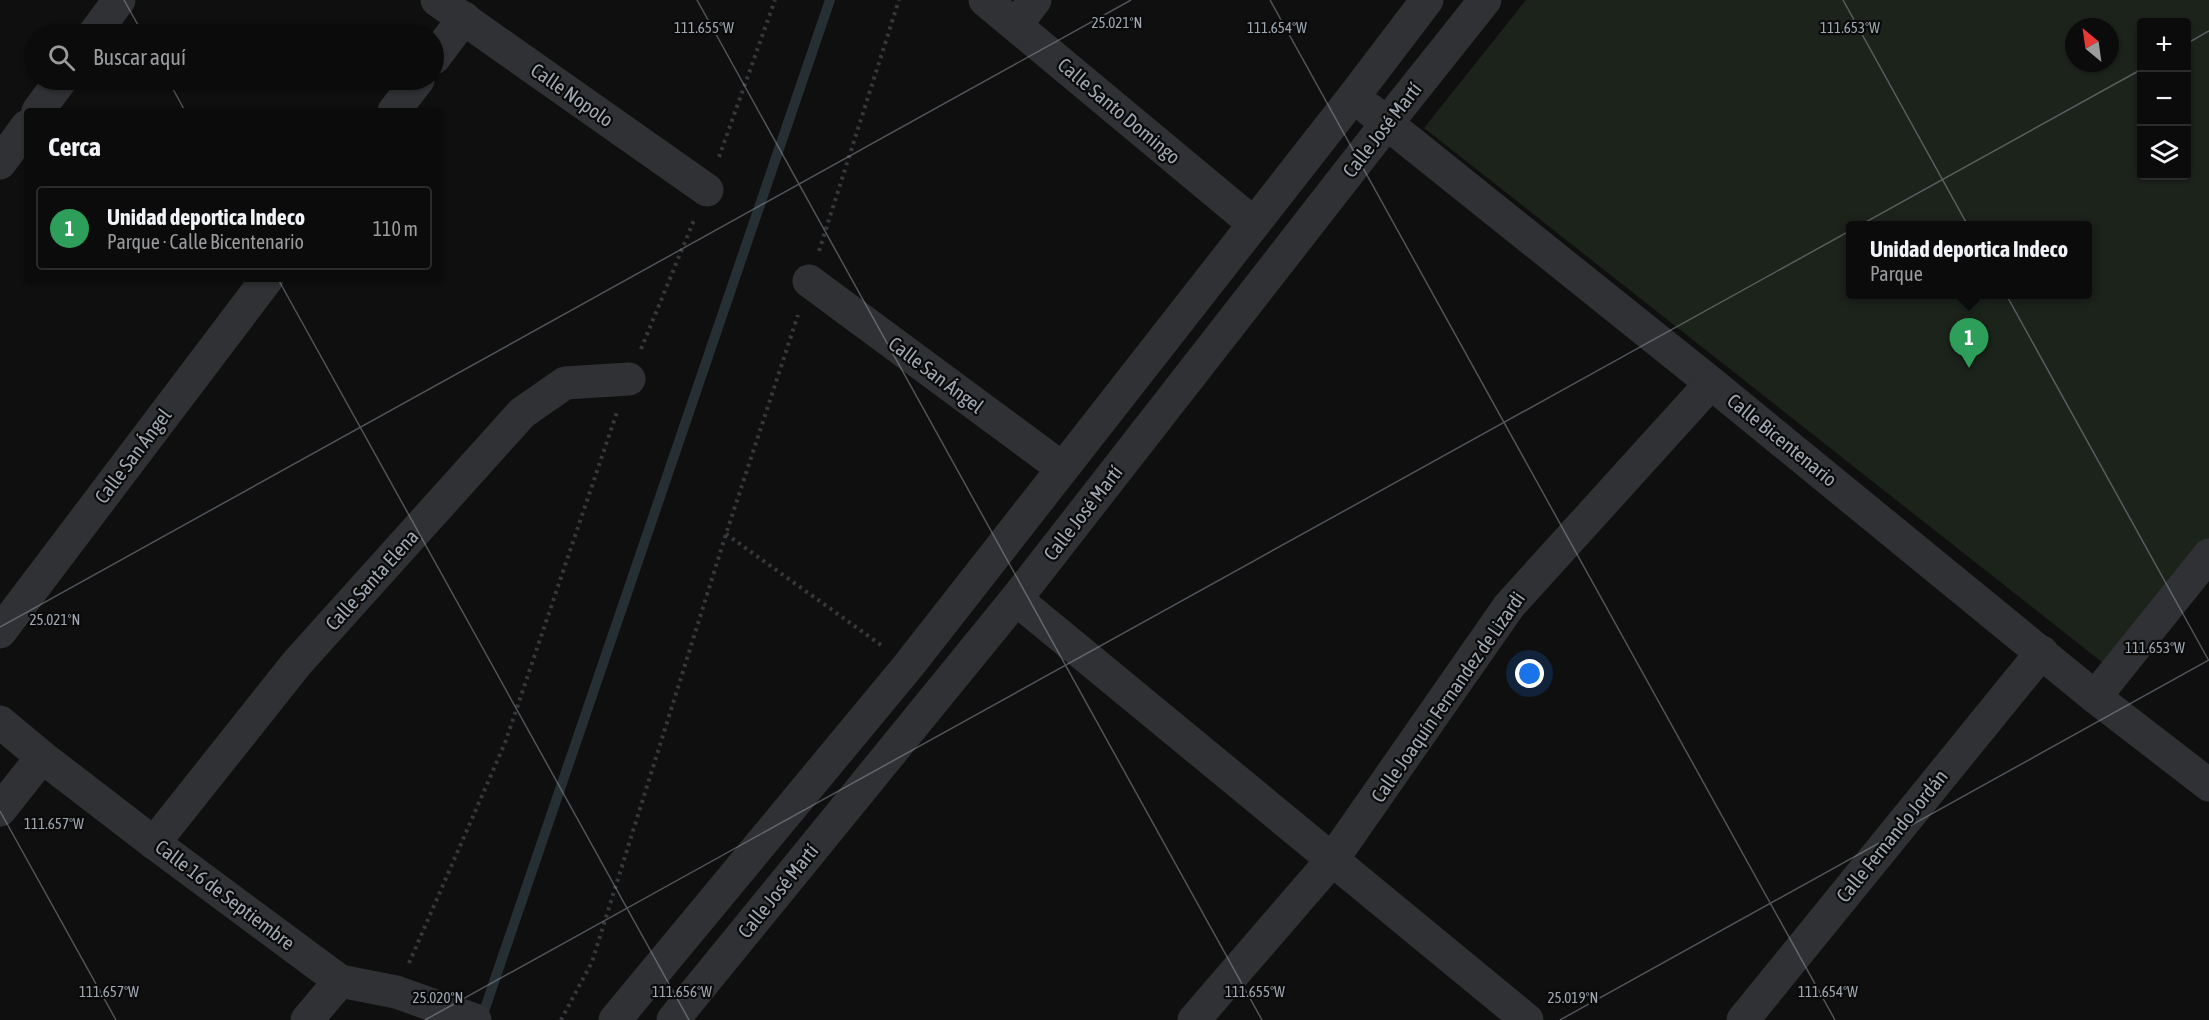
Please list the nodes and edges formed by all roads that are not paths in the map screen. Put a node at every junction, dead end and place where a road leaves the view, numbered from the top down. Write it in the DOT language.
graph roads {
  1 [pos="119,0"];
  2 [pos="437,0"];
  3 [pos="985,0"];
  4 [pos="1427,0"];
  5 [pos="1485,0"];
  6 [pos="1025,12"];
  7 [pos="464,18"];
  8 [pos="101,24"];
  9 [pos="444,45"];
  10 [pos="54,90"];
  11 [pos="410,90"];
  12 [pos="1354,96"];
  13 [pos="40,108"];
  14 [pos="396,108"];
  15 [pos="1386,123"];
  16 [pos="24,130"];
  17 [pos="1,158"];
  18 [pos="707,190"];
  19 [pos="1253,223"];
  20 [pos="810,281"];
  21 [pos="265,282"];
  22 [pos="629,379"];
  23 [pos="1711,383"];
  24 [pos="1062,468"];
  25 [pos="2209,555"];
  26 [pos="1016,599"];
  27 [pos="0,632"];
  28 [pos="2042,652"];
  29 [pos="2095,697"];
  30 [pos="0,722"];
  31 [pos="42,757"];
  32 [pos="2209,785"];
  33 [pos="0,810"];
  34 [pos="154,843"];
  35 [pos="1332,860"];
  36 [pos="340,981"];
  37 [pos="308,1020"];
  38 [pos="475,1020"];
  39 [pos="615,1020"];
  40 [pos="673,1020"];
  41 [pos="1194,1020"];
  42 [pos="1527,1020"];
  43 [pos="1743,1020"];
  1 -- 8 [label="street"];
  2 -- 7 [label="street, Calle Nopolo"];
  3 -- 6 [label="street, Calle Santo Domingo"];
  4 -- 12 [label="street"];
  5 -- 15 [label="street, Calle José Martí"];
  6 -- 19 [label="street, Calle Santo Domingo"];
  7 -- 9 [label="street"];
  7 -- 18 [label="street, Calle Nopolo"];
  10 -- 13 [label="street"];
  11 -- 14 [label="street"];
  12 -- 15 [label="street, Calle Bicentenario"];
  12 -- 19 [label="street"];
  15 -- 23 [label="street, Calle Bicentenario"];
  15 -- 26 [label="street, Calle José Martí"];
  16 -- 17 [label="street"];
  19 -- 24 [label="street"];
  20 -- 24 [label="street, Calle San Ángel"];
  21 -- 27 [label="street, Calle San Ángel"];
  22 -- 34 [label="street, Calle Santa Elena"];
  23 -- 28 [label="street, Calle Bicentenario"];
  23 -- 35 [label="street, Calle Joaquín Fernandez de Lizardi"];
  24 -- 39 [label="street"];
  25 -- 29 [label="street"];
  26 -- 35 [label="street"];
  26 -- 40 [label="street, Calle José Martí"];
  28 -- 29 [label="street, Calle Bicentenario"];
  28 -- 43 [label="street, Calle Fernando Jordán"];
  29 -- 32 [label="street, Calle Bicentenario"];
  30 -- 31 [label="street, Calle 16 de Septiembre"];
  31 -- 33 [label="street"];
  31 -- 34 [label="street, Calle 16 de Septiembre"];
  34 -- 36 [label="street, Calle 16 de Septiembre"];
  35 -- 41 [label="street, Calle Joaquín Fernandez de Lizardi"];
  35 -- 42 [label="street"];
  36 -- 37 [label="street"];
  36 -- 38 [label="street, Calle 16 de Septiembre"];
}
